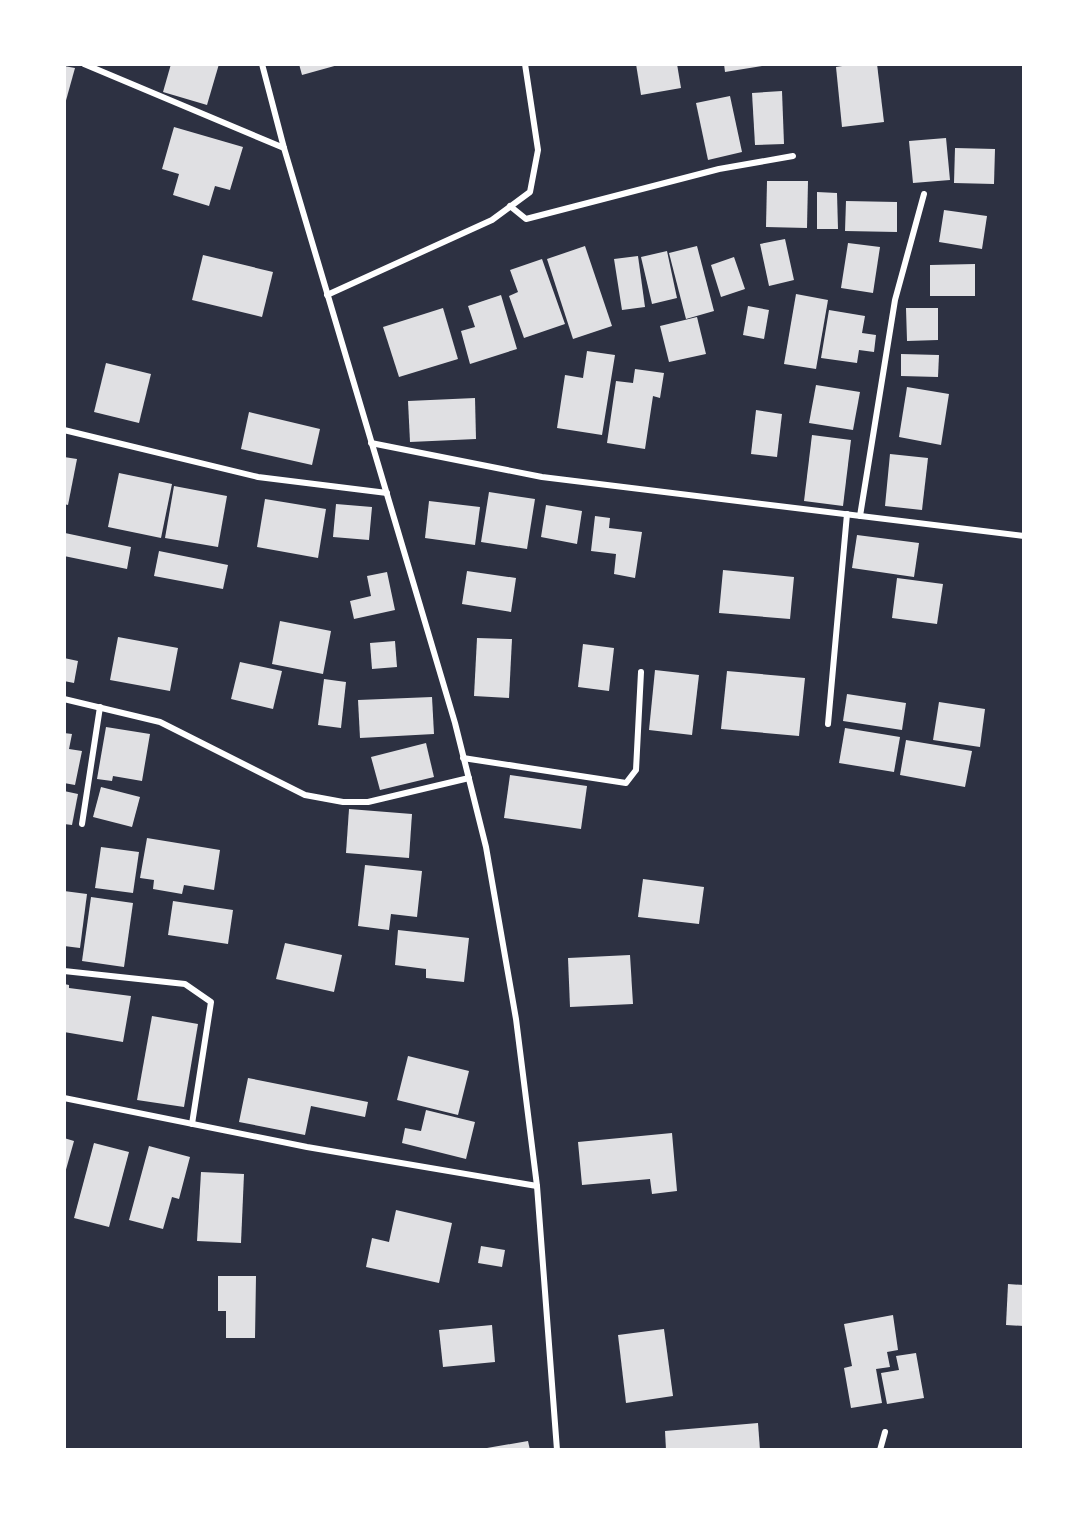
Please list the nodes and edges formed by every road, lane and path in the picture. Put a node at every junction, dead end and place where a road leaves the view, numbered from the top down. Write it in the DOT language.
graph roads {
  1 [pos="84,64"];
  2 [pos="262,64"];
  3 [pos="525,64"];
  4 [pos="284,148"];
  5 [pos="793,156"];
  6 [pos="924,194"];
  7 [pos="510,206"];
  8 [pos="327,295"];
  9 [pos="64,430"];
  10 [pos="371,443"];
  11 [pos="387,493"];
  12 [pos="847,514"];
  13 [pos="860,516"];
  14 [pos="1023,536"];
  15 [pos="641,672"];
  16 [pos="64,699"];
  17 [pos="100,707"];
  18 [pos="828,724"];
  19 [pos="464,758"];
  20 [pos="469,778"];
  21 [pos="82,824"];
  22 [pos="64,971"];
  23 [pos="64,1098"];
  24 [pos="192,1124"];
  25 [pos="537,1186"];
  26 [pos="885,1432"];
  27 [pos="557,1449"];
  28 [pos="880,1449"];
  1 -- 4 [label="street"];
  2 -- 4 [label="street"];
  3 -- 7 [label="street"];
  4 -- 8 [label="street"];
  5 -- 7 [label="street"];
  6 -- 13 [label="street"];
  7 -- 8 [label="street"];
  8 -- 10 [label="street"];
  9 -- 11 [label="street"];
  10 -- 11 [label="street"];
  10 -- 12 [label="street"];
  11 -- 19 [label="street"];
  12 -- 13 [label="street"];
  12 -- 18 [label="street"];
  13 -- 14 [label="street"];
  15 -- 19 [label="street"];
  16 -- 17 [label="street"];
  17 -- 20 [label="street"];
  17 -- 21 [label="street"];
  19 -- 20 [label="street"];
  20 -- 25 [label="street"];
  22 -- 24 [label="street"];
  23 -- 24 [label="street"];
  24 -- 25 [label="street"];
  25 -- 27 [label="street"];
  26 -- 28 [label="street"];
}
